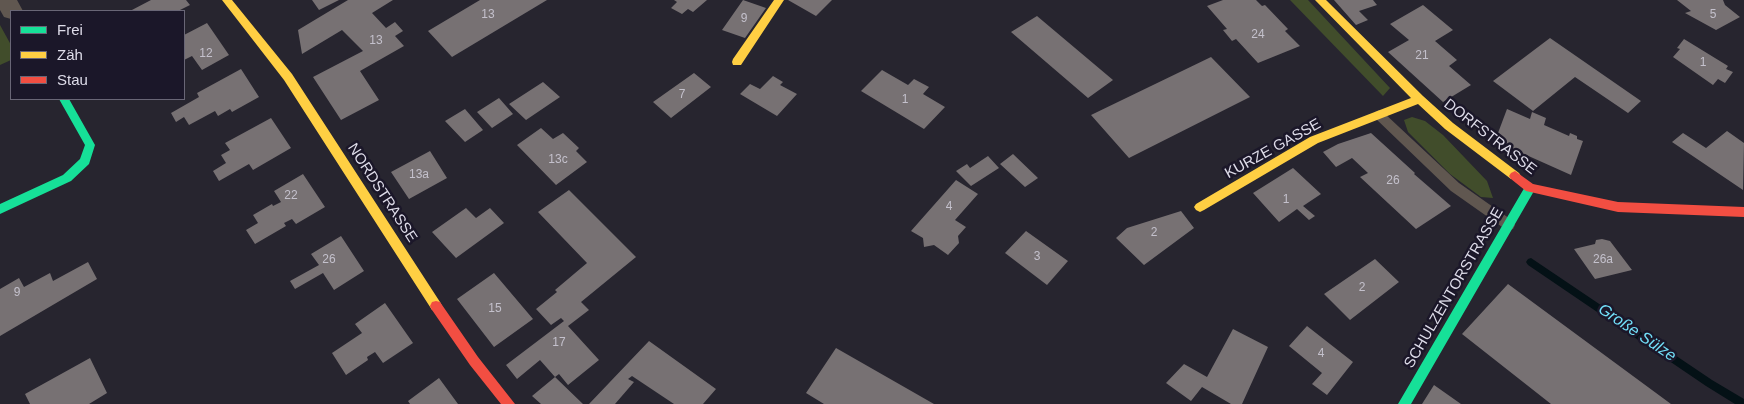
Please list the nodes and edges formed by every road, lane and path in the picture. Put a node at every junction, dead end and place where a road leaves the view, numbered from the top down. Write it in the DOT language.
graph roads {
  1 [pos="227,0"];
  2 [pos="779,0"];
  3 [pos="1320,0"];
  4 [pos="737,62"];
  5 [pos="1419,99"];
  6 [pos="65,100"];
  7 [pos="1379,115"];
  8 [pos="1530,188"];
  9 [pos="1200,207"];
  10 [pos="0,209"];
  11 [pos="1744,212"];
  12 [pos="1509,225"];
  13 [pos="509,404"];
  14 [pos="1404,404"];
  1 -- 13 [label="street, NORDSTRASSE"];
  2 -- 4 [label="street"];
  3 -- 5 [label="street, DORFSTRASSE"];
  5 -- 7 [label="street, KURZE GASSE"];
  5 -- 8 [label="street, DORFSTRASSE"];
  6 -- 10 [label="street"];
  7 -- 9 [label="street, KURZE GASSE"];
  7 -- 12 [label="lane"];
  8 -- 11 [label="street, DORFSTRASSE"];
  8 -- 12 [label="street, SCHULZENTORSTRASSE"];
  12 -- 14 [label="street, SCHULZENTORSTRASSE"];
}
